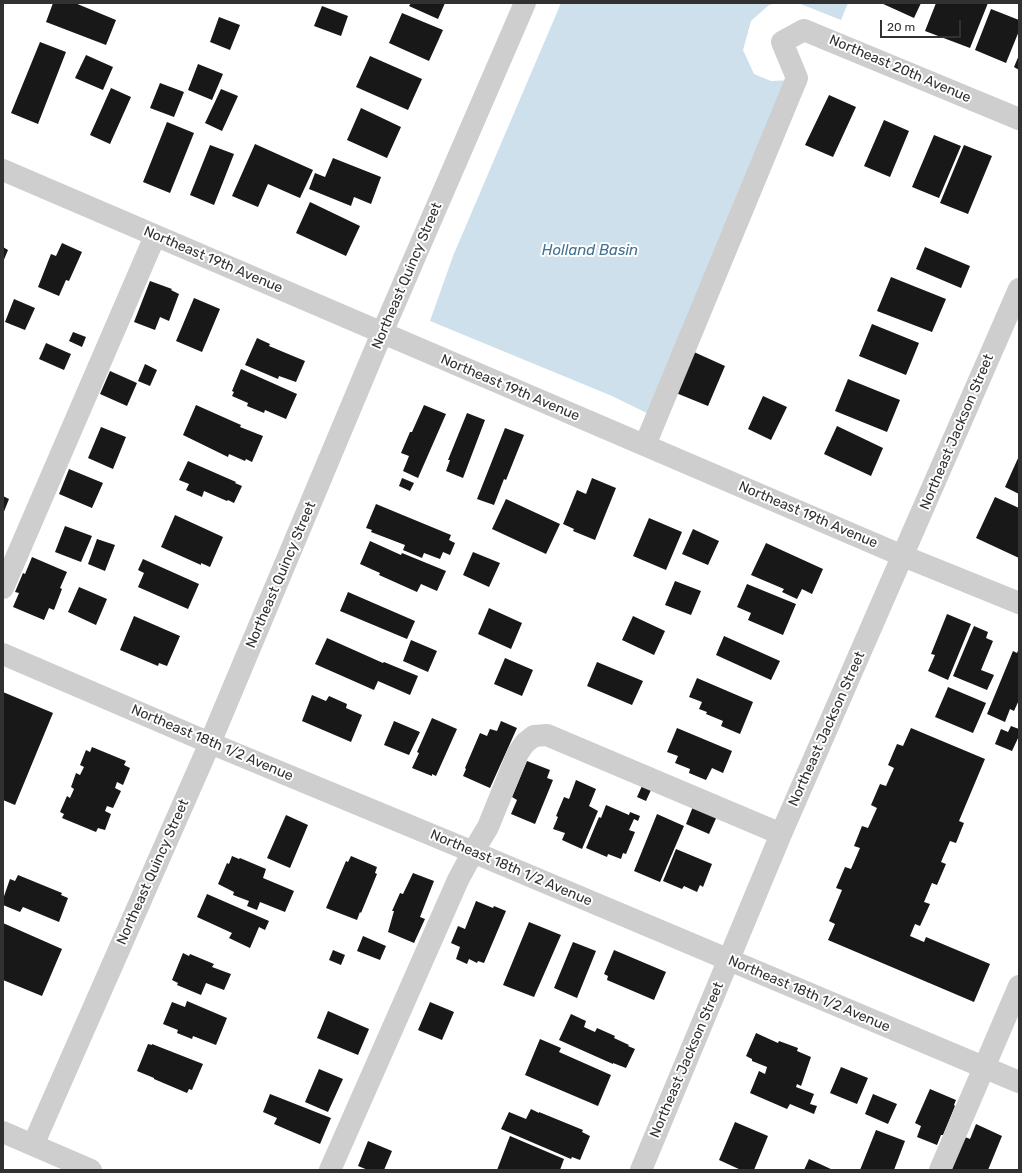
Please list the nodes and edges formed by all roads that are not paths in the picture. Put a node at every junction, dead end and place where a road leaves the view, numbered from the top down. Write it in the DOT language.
graph roads {
  1 [pos="525,3"];
  2 [pos="1019,119"];
  3 [pos="3,170"];
  4 [pos="155,236"];
  5 [pos="1019,290"];
  6 [pos="382,333"];
  7 [pos="645,445"];
  8 [pos="903,556"];
  9 [pos="3,588"];
  10 [pos="1019,603"];
  11 [pos="3,654"];
  12 [pos="210,743"];
  13 [pos="781,834"];
  14 [pos="473,852"];
  15 [pos="729,960"];
  16 [pos="1019,986"];
  17 [pos="984,1067"];
  18 [pos="1019,1082"];
  19 [pos="3,1132"];
  20 [pos="32,1145"];
  21 [pos="91,1170"];
  22 [pos="330,1170"];
  23 [pos="640,1170"];
  24 [pos="940,1170"];
  1 -- 6 [label="street, Northeast Quincy Street"];
  2 -- 7 [label="street, Northeast 20th Avenue"];
  3 -- 4 [label="street, Northeast 19th Avenue"];
  4 -- 6 [label="street, Northeast 19th Avenue"];
  4 -- 9 [label="street"];
  5 -- 8 [label="street, Northeast Jackson Street"];
  6 -- 7 [label="street, Northeast 19th Avenue"];
  6 -- 12 [label="street, Northeast Quincy Street"];
  7 -- 8 [label="street, Northeast 19th Avenue"];
  8 -- 10 [label="street, Northeast 19th Avenue"];
  8 -- 13 [label="street, Northeast Jackson Street"];
  11 -- 12 [label="street, Northeast 18th 1/2 Avenue"];
  12 -- 14 [label="street, Northeast 18th 1/2 Avenue"];
  12 -- 20 [label="street, Northeast Quincy Street"];
  13 -- 14 [label="street"];
  13 -- 15 [label="street, Northeast Jackson Street"];
  14 -- 15 [label="street, Northeast 18th 1/2 Avenue"];
  14 -- 22 [label="street"];
  15 -- 17 [label="street, Northeast 18th 1/2 Avenue"];
  15 -- 23 [label="street, Northeast Jackson Street"];
  16 -- 17 [label="street"];
  17 -- 18 [label="street, Northeast 18th 1/2 Avenue"];
  17 -- 24 [label="street"];
  19 -- 20 [label="street"];
  20 -- 21 [label="street"];
}
